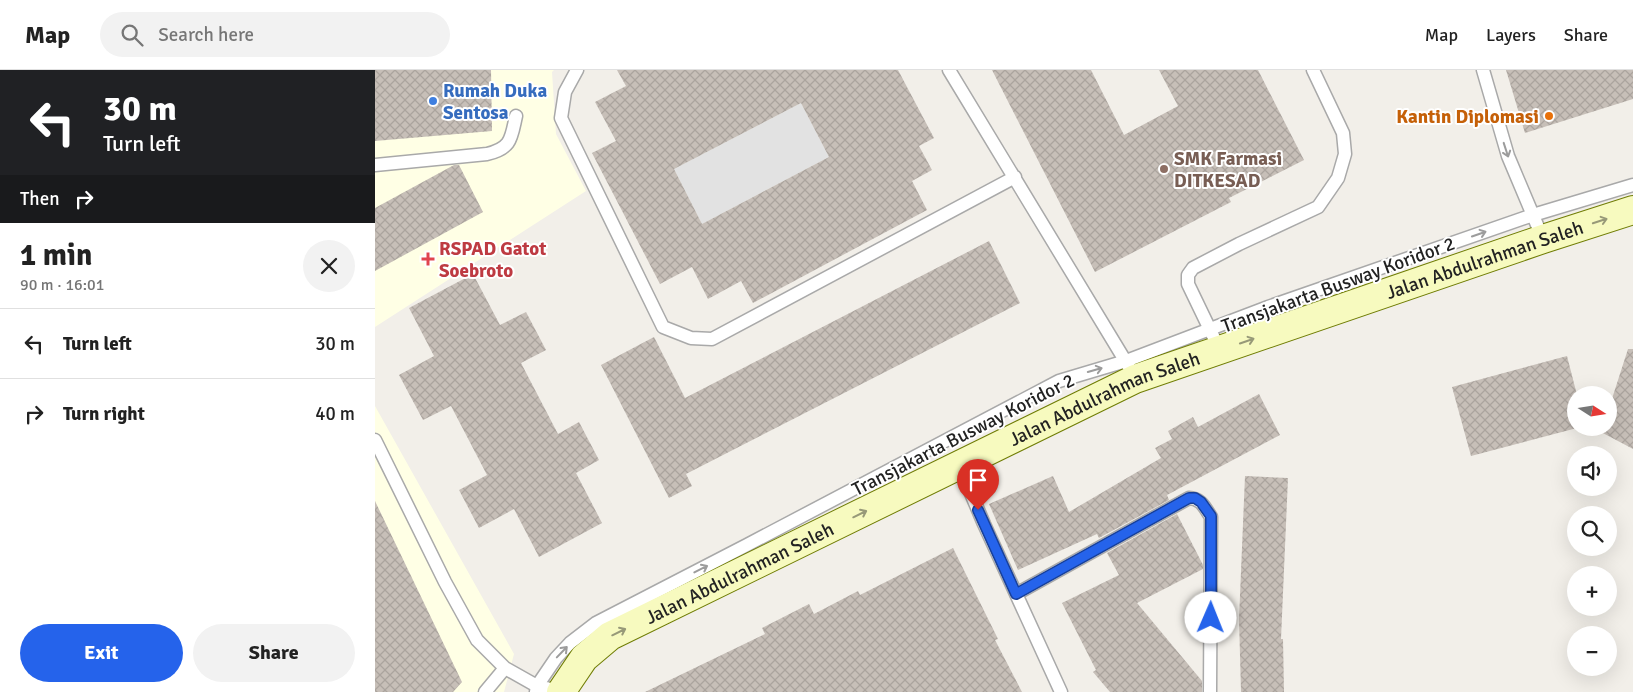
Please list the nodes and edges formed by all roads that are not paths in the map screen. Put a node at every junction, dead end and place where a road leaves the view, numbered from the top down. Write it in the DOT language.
graph roads {
  1 [pos="577,70"];
  2 [pos="949,70"];
  3 [pos="1313,70"];
  4 [pos="1483,70"];
  5 [pos="516,116"];
  6 [pos="375,165"];
  7 [pos="1015,176"];
  8 [pos="1633,185"];
  9 [pos="1633,210"];
  10 [pos="1538,227"];
  11 [pos="1215,340"];
  12 [pos="1131,370"];
  13 [pos="375,440"];
  14 [pos="959,466"];
  15 [pos="1016,594"];
  16 [pos="505,668"];
  17 [pos="549,690"];
  18 [pos="485,692"];
  19 [pos="1061,692"];
  20 [pos="1210,692"];
  1 -- 7 [label="lane"];
  2 -- 7 [label="lane"];
  3 -- 11 [label="lane"];
  4 -- 10 [label="lane, one-way"];
  5 -- 6 [label="lane"];
  7 -- 12 [label="lane"];
  8 -- 10 [label="lane"];
  10 -- 9 [label="street, Jalan Abdulrahman Saleh, one-way"];
  11 -- 10 [label="street, Jalan Abdulrahman Saleh, one-way"];
  11 -- 12 [label="street, Jalan Abdulrahman Saleh"];
  12 -- 14 [label="street, Jalan Abdulrahman Saleh"];
  17 -- 12 [label="lane, Transjakarta Busway Koridor 2, one-way"];
  13 -- 16 [label="lane"];
  14 -- 15 [label="lane"];
  17 -- 14 [label="street, Jalan Abdulrahman Saleh, one-way"];
  15 -- 19 [label="lane"];
  15 -- 20 [label="lane"];
  16 -- 17 [label="lane"];
  16 -- 18 [label="lane"];
}
